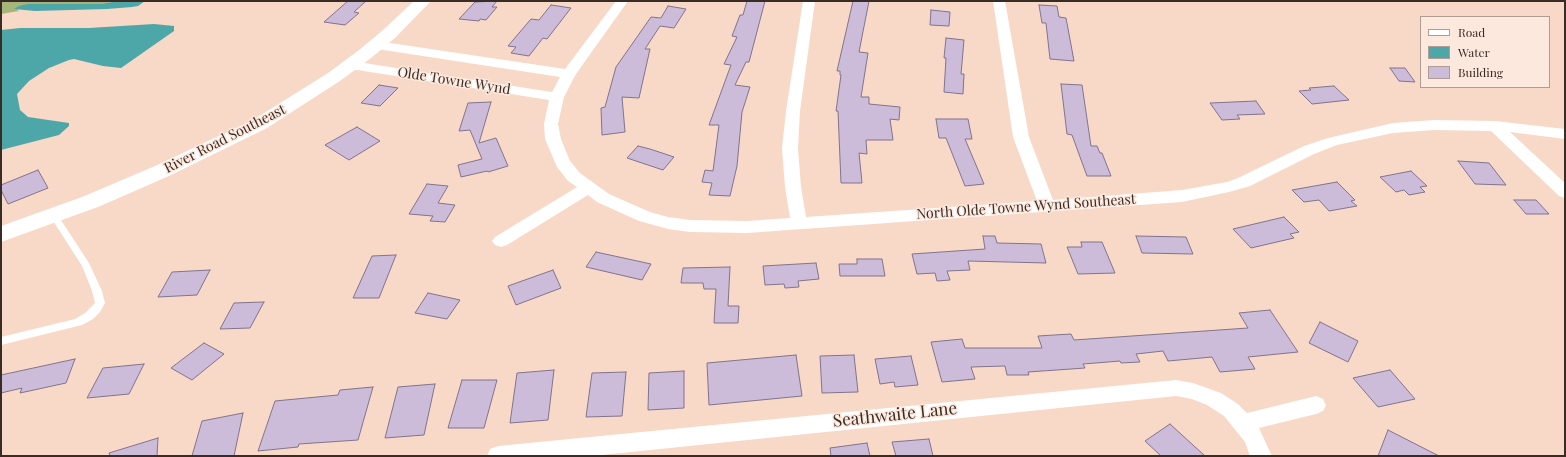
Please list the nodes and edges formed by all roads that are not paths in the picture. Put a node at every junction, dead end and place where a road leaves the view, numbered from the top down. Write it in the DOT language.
graph roads {
  1 [pos="424,1"];
  2 [pos="622,1"];
  3 [pos="809,1"];
  4 [pos="999,1"];
  5 [pos="377,45"];
  6 [pos="351,65"];
  7 [pos="569,74"];
  8 [pos="557,97"];
  9 [pos="1495,126"];
  10 [pos="1565,134"];
  11 [pos="588,188"];
  12 [pos="1565,192"];
  13 [pos="1047,205"];
  14 [pos="54,216"];
  15 [pos="799,223"];
  16 [pos="1,234"];
  17 [pos="501,241"];
  18 [pos="1,341"];
  19 [pos="1316,405"];
  20 [pos="1243,423"];
  21 [pos="498,456"];
  22 [pos="1262,456"];
  1 -- 5 [label="main road, River Road Southeast"];
  2 -- 7 [label="street, North Olde Towne Wynd Southeast"];
  3 -- 15 [label="street"];
  4 -- 13 [label="street"];
  5 -- 6 [label="main road, River Road Southeast"];
  5 -- 7 [label="street, Olde Towne Wynd"];
  6 -- 8 [label="street, Olde Towne Wynd"];
  6 -- 14 [label="main road, River Road Southeast"];
  7 -- 8 [label="street, North Olde Towne Wynd Southeast"];
  8 -- 11 [label="street, North Olde Towne Wynd Southeast"];
  9 -- 10 [label="street, North Olde Towne Wynd Southeast"];
  9 -- 12 [label="street"];
  9 -- 13 [label="street, North Olde Towne Wynd Southeast"];
  11 -- 15 [label="street, North Olde Towne Wynd Southeast"];
  11 -- 17 [label="street"];
  13 -- 15 [label="street, North Olde Towne Wynd Southeast"];
  14 -- 16 [label="main road, River Road Southeast"];
  14 -- 18 [label="lane"];
  19 -- 20 [label="street"];
  20 -- 21 [label="street, Seathwaite Lane"];
  20 -- 22 [label="street, Seathwaite Lane"];
}
